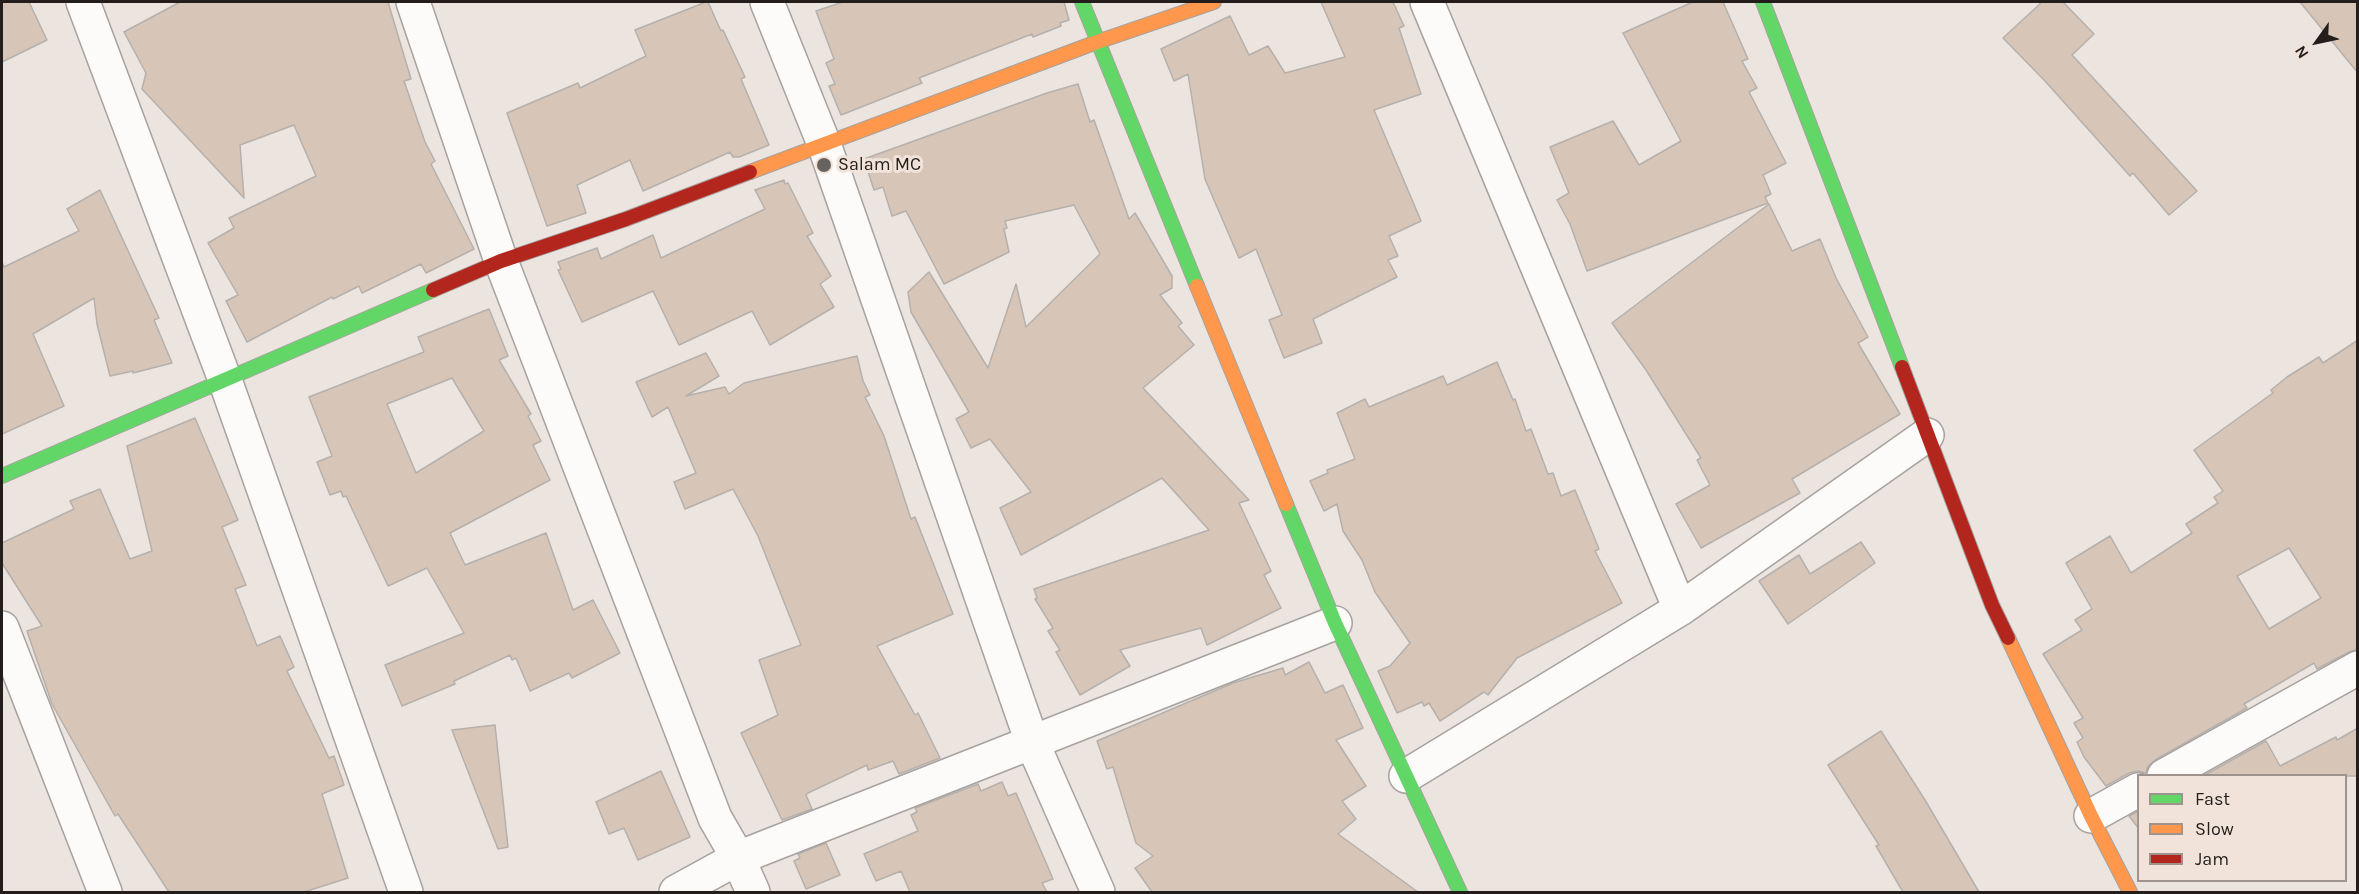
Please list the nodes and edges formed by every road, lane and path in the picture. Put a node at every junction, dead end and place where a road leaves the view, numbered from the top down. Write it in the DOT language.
graph roads {
  1 [pos="83,2"];
  2 [pos="413,2"];
  3 [pos="767,2"];
  4 [pos="1082,2"];
  5 [pos="1214,2"];
  6 [pos="1427,2"];
  7 [pos="1763,2"];
  8 [pos="1097,42"];
  9 [pos="824,144"];
  10 [pos="501,261"];
  11 [pos="225,380"];
  12 [pos="1927,435"];
  13 [pos="2,476"];
  14 [pos="1680,609"];
  15 [pos="1335,623"];
  16 [pos="2,628"];
  17 [pos="2358,668"];
  18 [pos="1032,742"];
  19 [pos="2168,774"];
  20 [pos="1406,776"];
  21 [pos="2137,791"];
  22 [pos="2091,816"];
  23 [pos="738,858"];
  24 [pos="105,892"];
  25 [pos="406,892"];
  26 [pos="676,892"];
  27 [pos="753,892"];
  28 [pos="1098,892"];
  29 [pos="1460,892"];
  30 [pos="2130,892"];
  1 -- 11 [label="street"];
  2 -- 10 [label="street"];
  3 -- 9 [label="street"];
  4 -- 8 [label="street"];
  5 -- 8 [label="street"];
  6 -- 14 [label="street"];
  7 -- 12 [label="street"];
  8 -- 9 [label="street"];
  8 -- 15 [label="street"];
  9 -- 10 [label="street"];
  9 -- 18 [label="street"];
  10 -- 11 [label="street"];
  10 -- 23 [label="street"];
  11 -- 13 [label="street"];
  11 -- 25 [label="street"];
  12 -- 14 [label="street"];
  12 -- 22 [label="street"];
  14 -- 20 [label="street"];
  15 -- 18 [label="street"];
  15 -- 20 [label="street"];
  16 -- 24 [label="street"];
  17 -- 19 [label="street"];
  18 -- 23 [label="street"];
  18 -- 28 [label="street"];
  20 -- 29 [label="street"];
  21 -- 22 [label="street"];
  22 -- 30 [label="street"];
  23 -- 26 [label="street"];
  23 -- 27 [label="street"];
}
